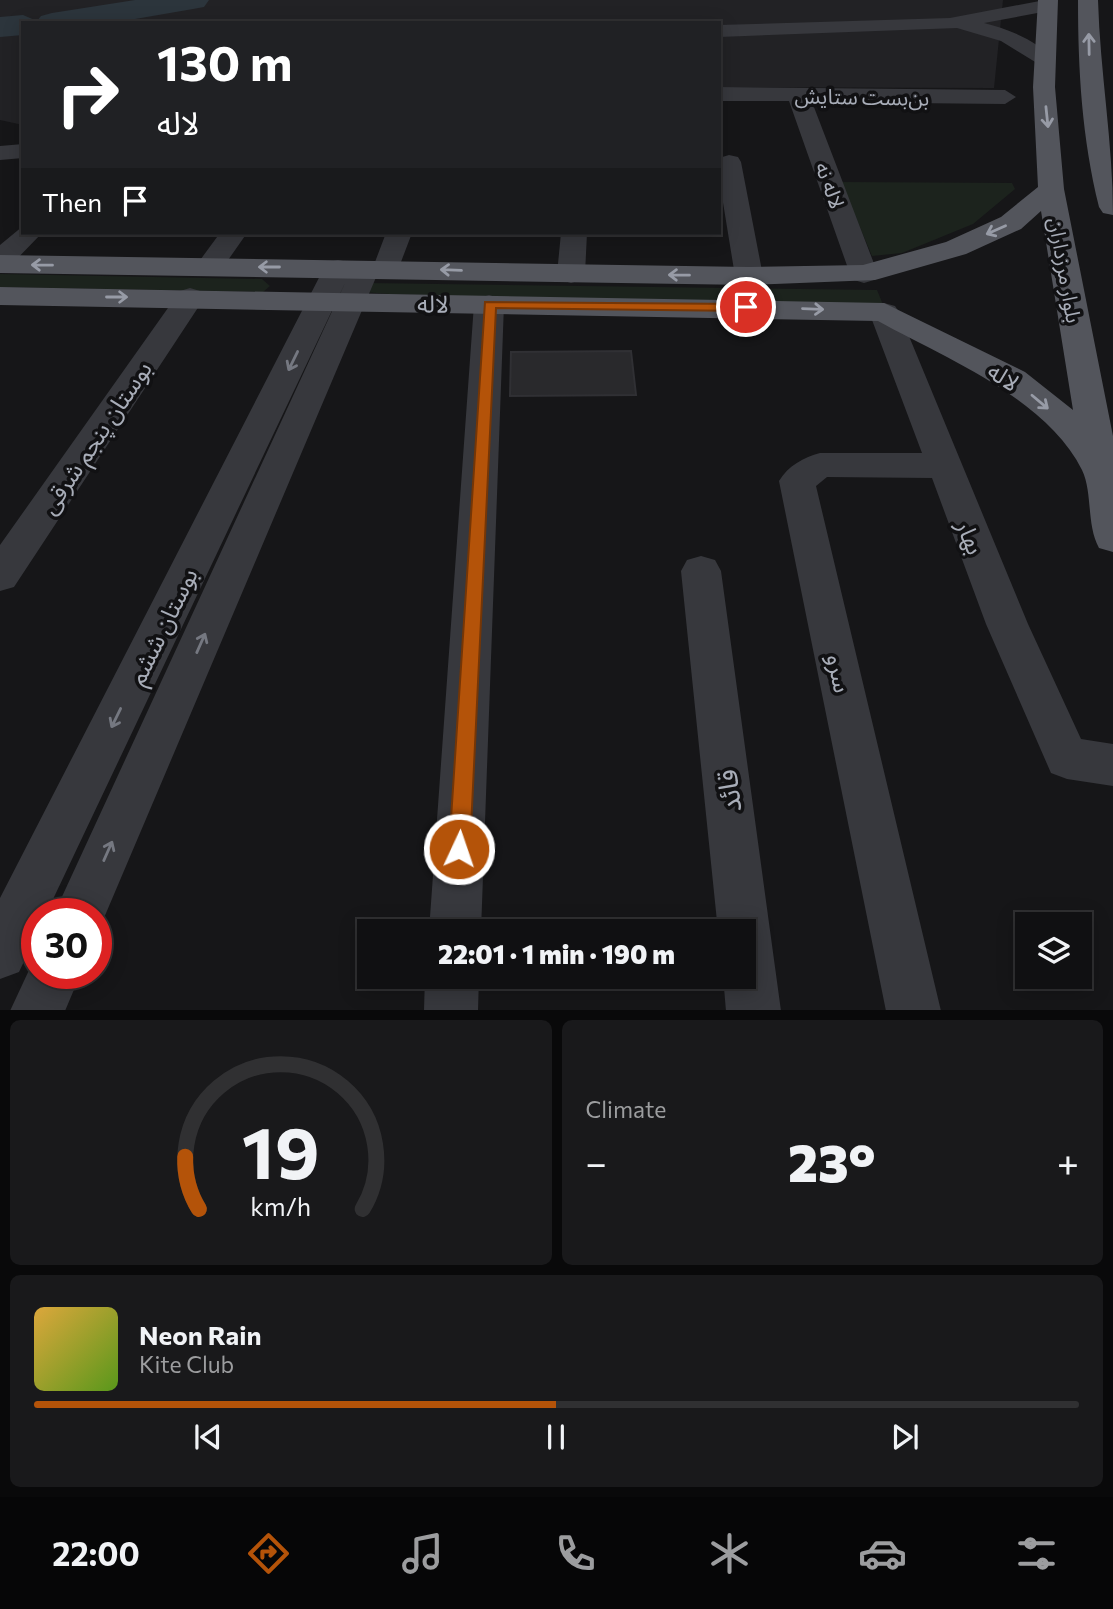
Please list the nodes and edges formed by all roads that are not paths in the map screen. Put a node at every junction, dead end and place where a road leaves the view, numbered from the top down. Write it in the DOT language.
graph roads {
  1 [pos="1088,0"];
  2 [pos="1048,3"];
  3 [pos="950,24"];
  4 [pos="721,31"];
  5 [pos="1045,62"];
  6 [pos="721,94"];
  7 [pos="799,95"];
  8 [pos="1005,97"];
  9 [pos="21,151"];
  10 [pos="0,153"];
  11 [pos="729,162"];
  12 [pos="1051,189"];
  13 [pos="1113,207"];
  14 [pos="27,235"];
  15 [pos="233,235"];
  16 [pos="397,235"];
  17 [pos="573,235"];
  18 [pos="0,262"];
  19 [pos="209,267"];
  20 [pos="571,274"];
  21 [pos="864,274"];
  22 [pos="749,276"];
  23 [pos="353,281"];
  24 [pos="0,296"];
  25 [pos="190,298"];
  26 [pos="489,304"];
  27 [pos="884,312"];
  28 [pos="942,466"];
  29 [pos="1103,472"];
  30 [pos="1113,537"];
  31 [pos="701,571"];
  32 [pos="0,576"];
  33 [pos="1113,765"];
  34 [pos="87,898"];
  35 [pos="456,919"];
  36 [pos="0,953"];
  37 [pos="47,989"];
  38 [pos="452,989"];
  39 [pos="37,1010"];
  40 [pos="451,1010"];
  41 [pos="754,1010"];
  42 [pos="914,1010"];
  13 -- 1 [label="main road, one-way"];
  2 -- 3 [label="street"];
  2 -- 5 [label="main road, بلوار مرزداران"];
  3 -- 4 [label="street"];
  3 -- 5 [label="street"];
  5 -- 12 [label="main road, بلوار مرزداران, one-way"];
  6 -- 7 [label="street, بن‌بست ستایش"];
  7 -- 8 [label="street, بن‌بست ستایش"];
  7 -- 21 [label="street, لاله نه"];
  9 -- 10 [label="street"];
  11 -- 22 [label="street"];
  12 -- 21 [label="main road, لاله, one-way"];
  12 -- 29 [label="main road, بلوار مرزداران"];
  14 -- 18 [label="street"];
  15 -- 19 [label="street"];
  16 -- 23 [label="street"];
  17 -- 20 [label="street"];
  19 -- 18 [label="main road, لاله, one-way"];
  23 -- 19 [label="main road, لاله, one-way"];
  22 -- 20 [label="main road, لاله, one-way"];
  20 -- 23 [label="main road, لاله, one-way"];
  21 -- 22 [label="main road, لاله"];
  23 -- 25 [label="main road, لاله"];
  23 -- 26 [label="main road, لاله"];
  34 -- 23 [label="street, بوستان ششم, one-way"];
  23 -- 36 [label="street, بوستان ششم, one-way"];
  24 -- 25 [label="main road, لاله, one-way"];
  25 -- 32 [label="street, بوستان پنجم شرقی"];
  26 -- 27 [label="main road, لاله, one-way"];
  26 -- 35 [label="street"];
  27 -- 28 [label="street, بهار"];
  27 -- 29 [label="main road, لاله, one-way"];
  28 -- 33 [label="street, بهار"];
  28 -- 42 [label="street, سرو"];
  29 -- 30 [label="main road, بلوار مرزداران"];
  31 -- 41 [label="street, قائد"];
  37 -- 39 [label="street"];
  38 -- 40 [label="street"];
}
